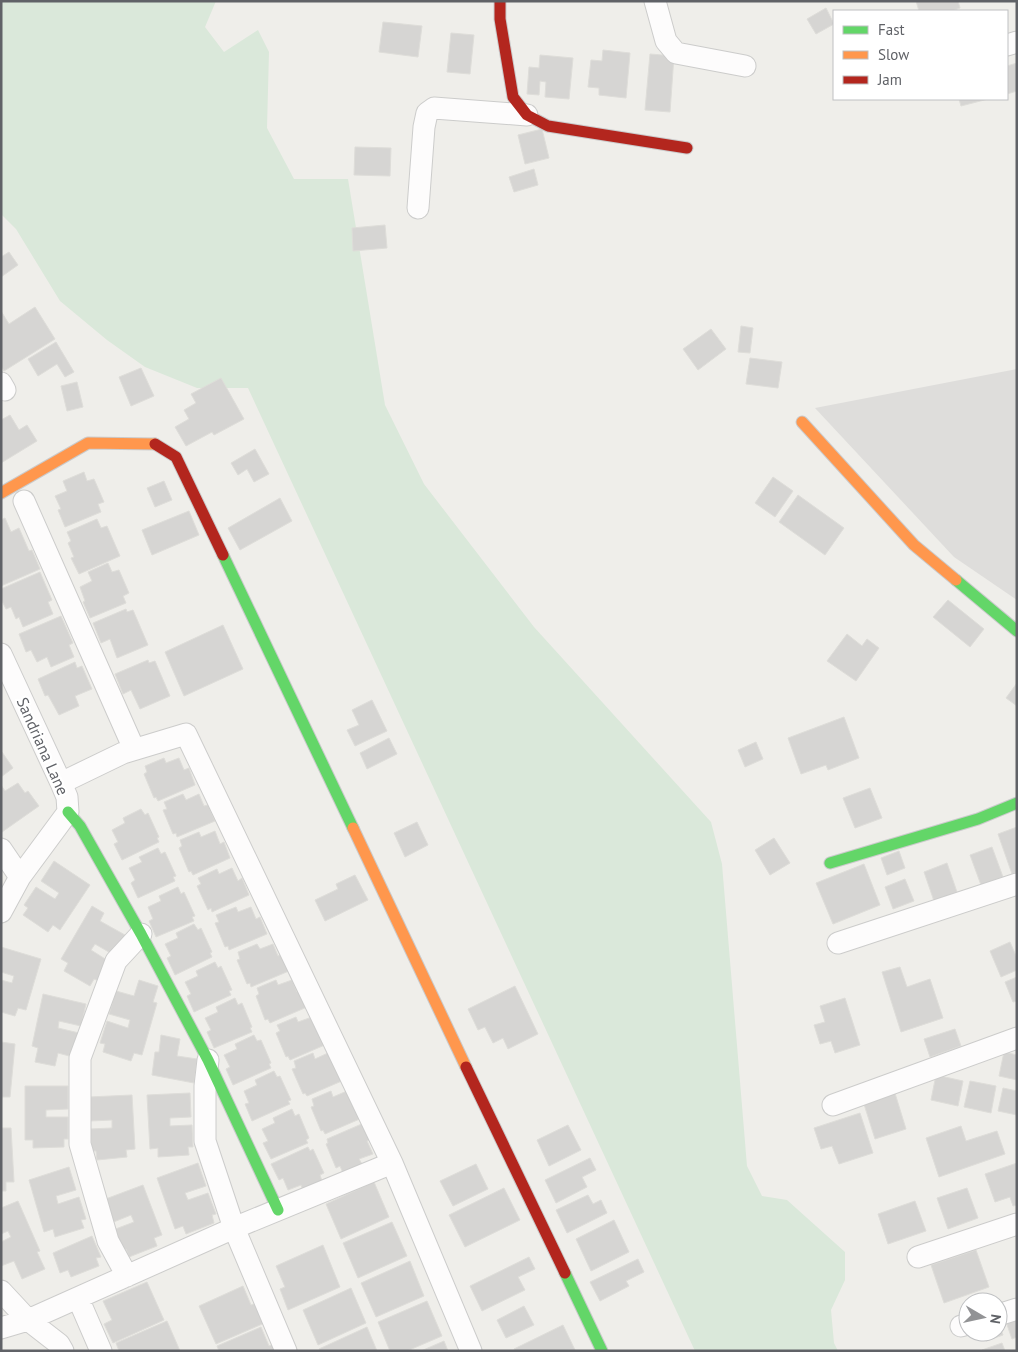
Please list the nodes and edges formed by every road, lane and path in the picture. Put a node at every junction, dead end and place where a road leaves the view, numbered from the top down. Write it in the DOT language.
graph roads {
  1 [pos="500,1"];
  2 [pos="655,1"];
  3 [pos="745,66"];
  4 [pos="527,115"];
  5 [pos="688,148"];
  6 [pos="418,208"];
  7 [pos="802,422"];
  8 [pos="1,493"];
  9 [pos="24,501"];
  10 [pos="1017,631"];
  11 [pos="1,654"];
  12 [pos="134,749"];
  13 [pos="61,783"];
  14 [pos="1017,803"];
  15 [pos="68,812"];
  16 [pos="1,849"];
  17 [pos="830,863"];
  18 [pos="20,877"];
  19 [pos="1017,884"];
  20 [pos="1,912"];
  21 [pos="141,934"];
  22 [pos="838,943"];
  23 [pos="1017,1038"];
  24 [pos="208,1060"];
  25 [pos="832,1105"];
  26 [pos="392,1164"];
  27 [pos="278,1210"];
  28 [pos="1017,1224"];
  29 [pos="234,1228"];
  30 [pos="918,1257"];
  31 [pos="127,1276"];
  32 [pos="1,1291"];
  33 [pos="78,1298"];
  34 [pos="28,1320"];
  35 [pos="1,1328"];
  36 [pos="63,1351"];
  37 [pos="101,1351"];
  38 [pos="286,1351"];
  39 [pos="471,1351"];
  40 [pos="602,1351"];
  1 -- 4 [label="street"];
  2 -- 3 [label="street"];
  4 -- 5 [label="street"];
  4 -- 6 [label="street"];
  7 -- 10 [label="street"];
  8 -- 40 [label="street"];
  9 -- 12 [label="street"];
  11 -- 13 [label="street, Sandriana Lane"];
  12 -- 13 [label="street"];
  12 -- 26 [label="street"];
  13 -- 15 [label="street, Sandriana Lane"];
  14 -- 17 [label="street"];
  15 -- 18 [label="street, Sandriana Lane"];
  15 -- 21 [label="street"];
  16 -- 18 [label="street"];
  18 -- 20 [label="street, Sandriana Lane"];
  19 -- 22 [label="street"];
  21 -- 24 [label="street"];
  21 -- 31 [label="street"];
  23 -- 25 [label="street"];
  24 -- 27 [label="street"];
  24 -- 29 [label="street"];
  26 -- 27 [label="street"];
  26 -- 39 [label="street"];
  27 -- 29 [label="street"];
  28 -- 30 [label="street"];
  29 -- 31 [label="street"];
  29 -- 38 [label="street"];
  31 -- 33 [label="street"];
  32 -- 34 [label="street"];
  33 -- 34 [label="street"];
  33 -- 37 [label="street"];
  34 -- 35 [label="street"];
  34 -- 36 [label="street"];
}
